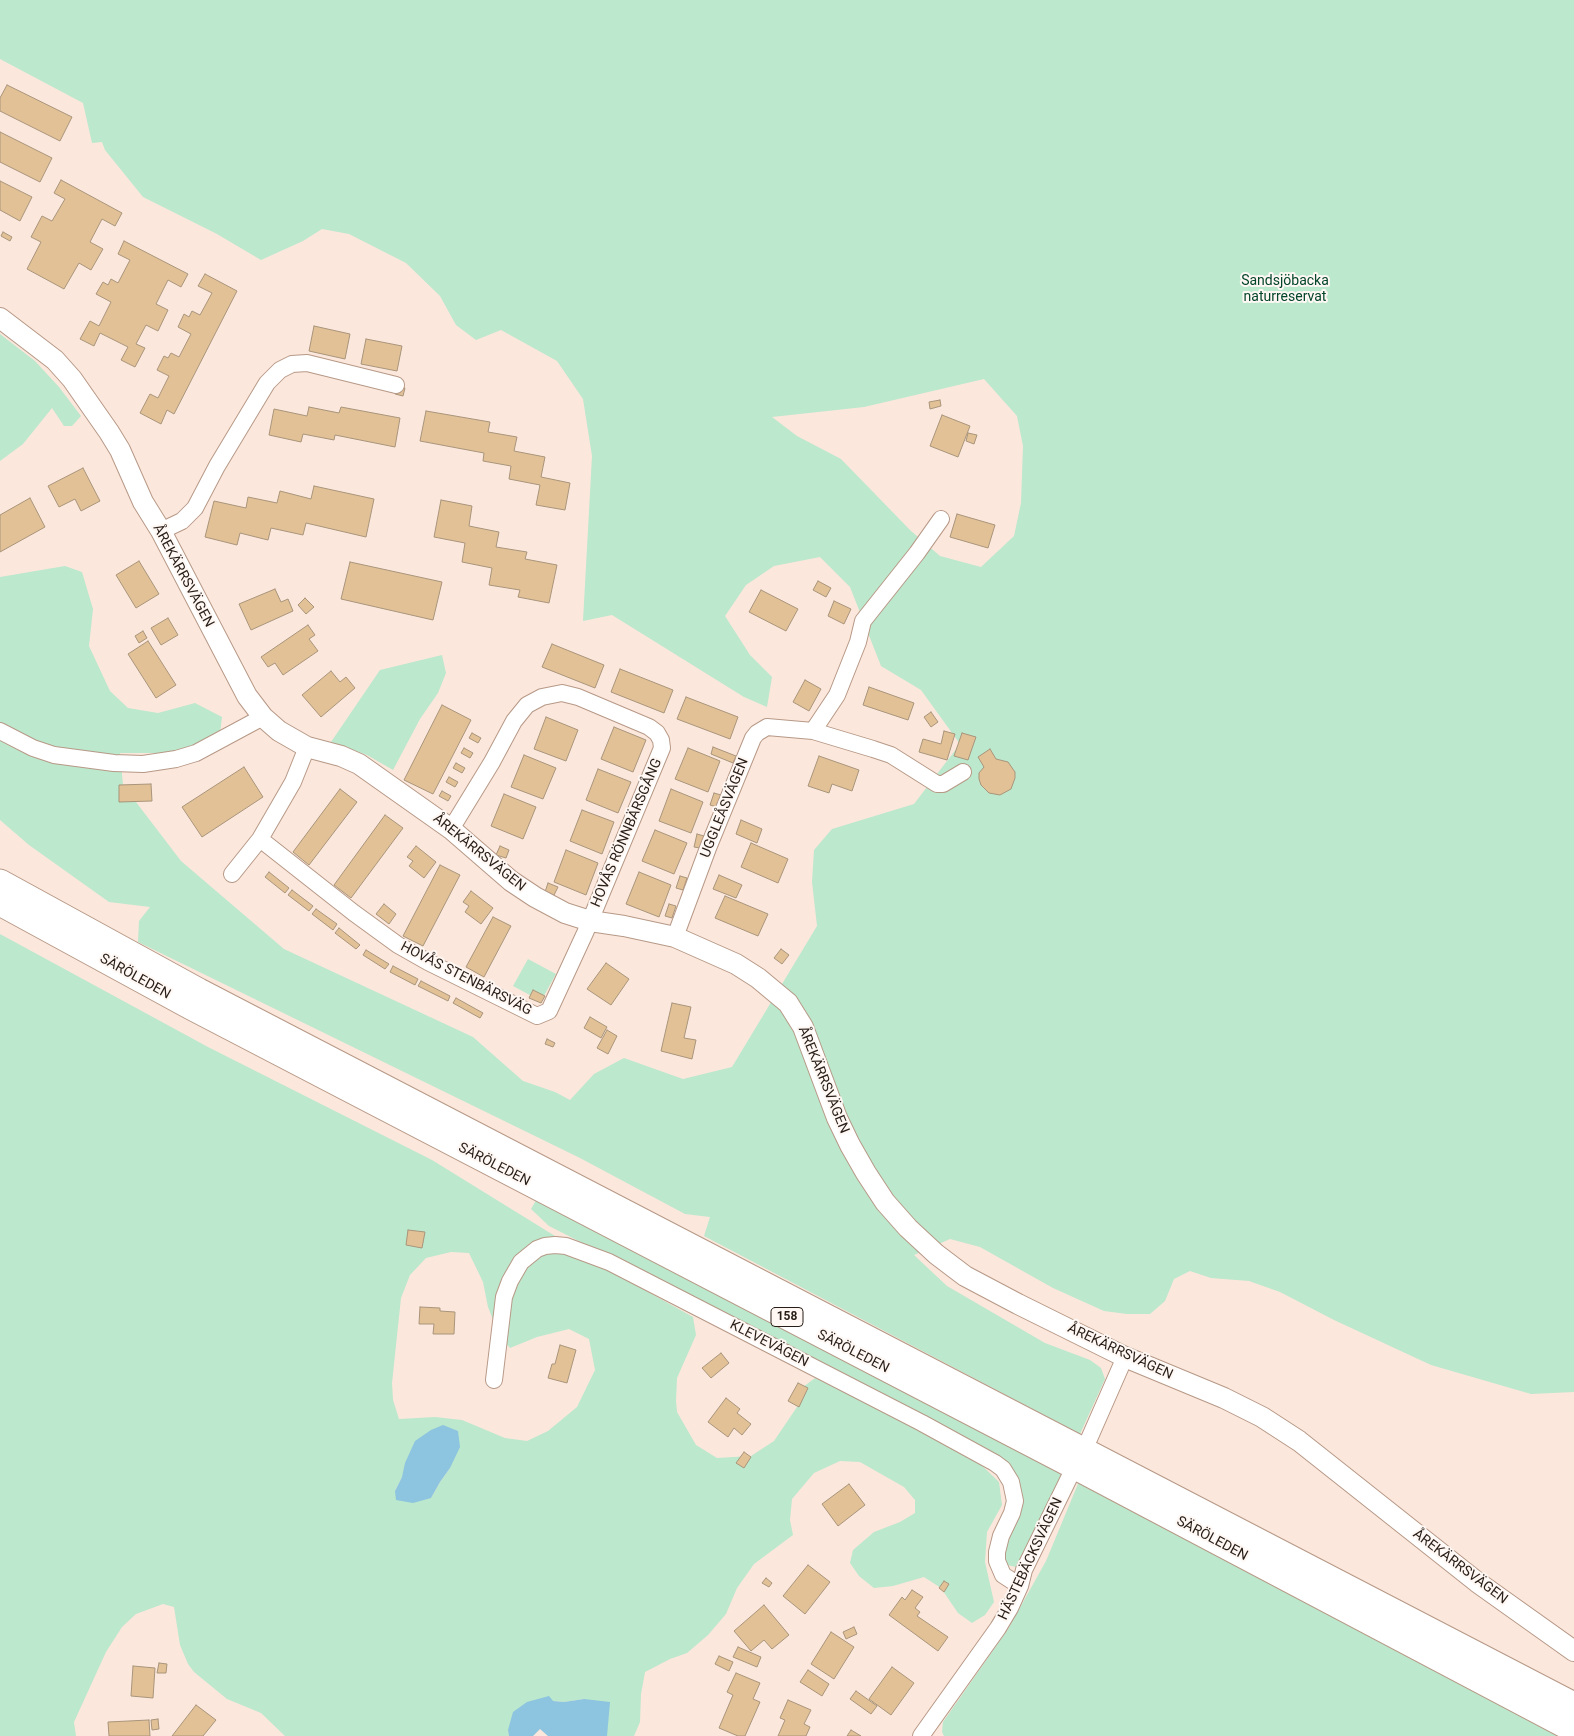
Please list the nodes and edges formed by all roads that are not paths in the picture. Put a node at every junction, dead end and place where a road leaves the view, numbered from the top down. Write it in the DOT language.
graph roads {
  1 [pos="0,318"];
  2 [pos="396,384"];
  3 [pos="941,520"];
  4 [pos="161,531"];
  5 [pos="262,717"];
  6 [pos="0,731"];
  7 [pos="813,731"];
  8 [pos="307,747"];
  9 [pos="962,772"];
  10 [pos="451,829"];
  11 [pos="260,839"];
  12 [pos="232,874"];
  13 [pos="0,882"];
  14 [pos="0,903"];
  15 [pos="590,921"];
  16 [pos="675,937"];
  17 [pos="1125,1357"];
  18 [pos="494,1380"];
  19 [pos="1089,1439"];
  20 [pos="1068,1478"];
  21 [pos="1020,1586"];
  22 [pos="1574,1651"];
  23 [pos="1574,1705"];
  24 [pos="1574,1730"];
  25 [pos="921,1736"];
  1 -- 4 [label="street, ÅREKÄRRSVÄGEN"];
  2 -- 4 [label="street"];
  3 -- 7 [label="street"];
  4 -- 5 [label="street, ÅREKÄRRSVÄGEN"];
  5 -- 6 [label="street"];
  5 -- 8 [label="street, ÅREKÄRRSVÄGEN"];
  7 -- 9 [label="street, UGGLEÅSVÄGEN"];
  7 -- 16 [label="street, UGGLEÅSVÄGEN"];
  8 -- 10 [label="street, ÅREKÄRRSVÄGEN"];
  8 -- 11 [label="street"];
  10 -- 15 [label="street, ÅREKÄRRSVÄGEN"];
  10 -- 15 [label="street, HOVÅS RÖNNBÄRSGÅNG"];
  11 -- 12 [label="street"];
  11 -- 15 [label="street, HOVÅS STENBÄRSVÄG"];
  13 -- 23 [label="main road, SÄRÖLEDEN / 158"];
  14 -- 24 [label="main road, SÄRÖLEDEN / 158"];
  15 -- 16 [label="street, ÅREKÄRRSVÄGEN"];
  16 -- 17 [label="street, ÅREKÄRRSVÄGEN"];
  17 -- 19 [label="street"];
  17 -- 22 [label="street, ÅREKÄRRSVÄGEN"];
  18 -- 21 [label="street, KLEVEVÄGEN"];
  20 -- 21 [label="street, HÄSTEBÄCKSVÄGEN"];
  21 -- 25 [label="street, HÄSTEBÄCKSVÄGEN"];
}
